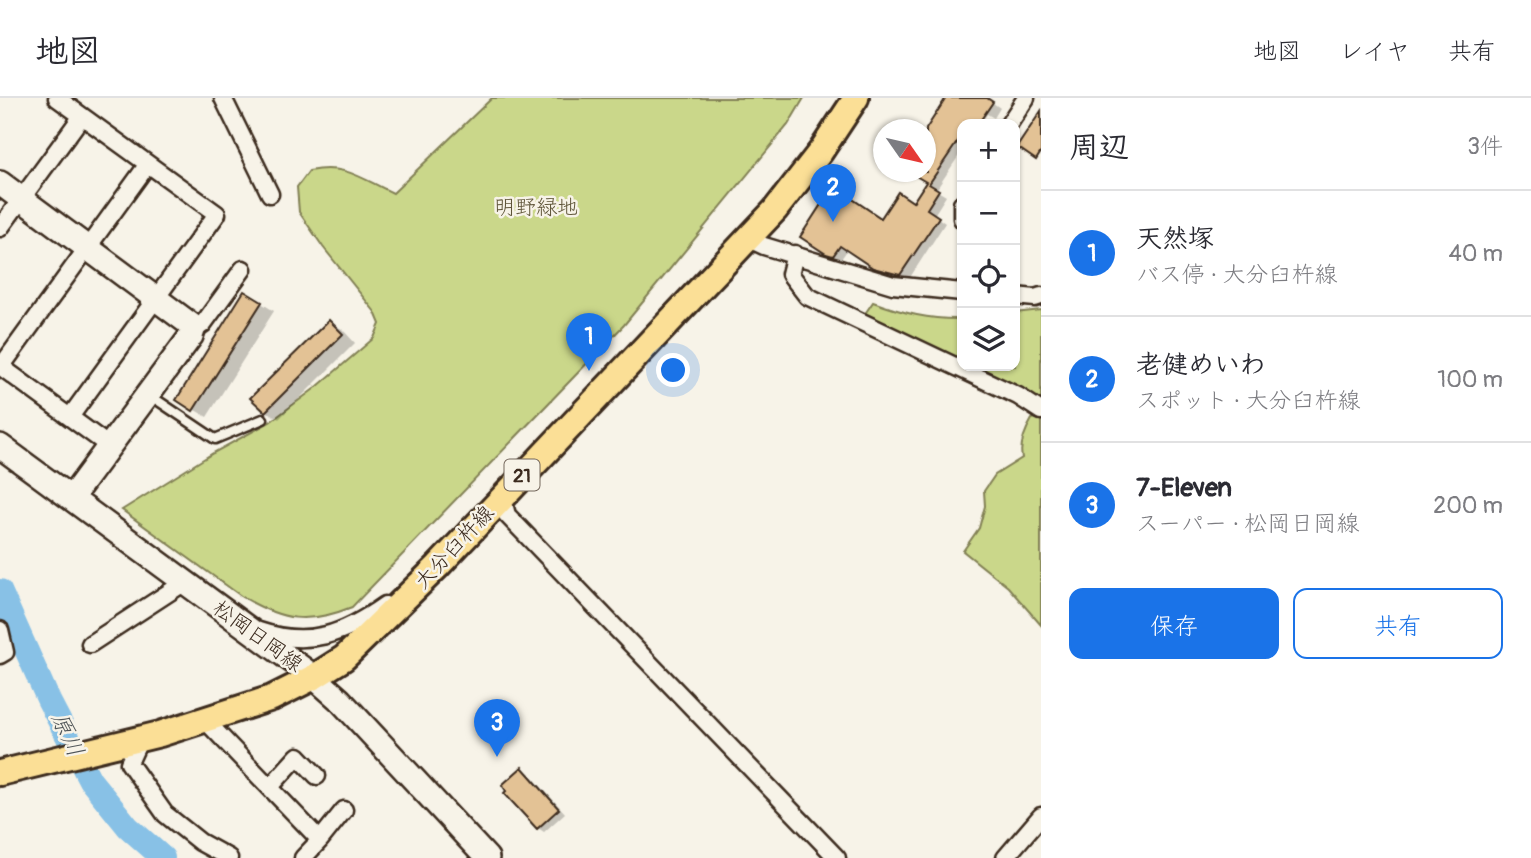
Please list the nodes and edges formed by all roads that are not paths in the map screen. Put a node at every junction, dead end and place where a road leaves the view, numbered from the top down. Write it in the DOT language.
graph roads {
  1 [pos="57,98"];
  2 [pos="223,98"];
  3 [pos="856,98"];
  4 [pos="1026,98"];
  5 [pos="82,116"];
  6 [pos="1012,119"];
  7 [pos="148,164"];
  8 [pos="0,183"];
  9 [pos="270,194"];
  10 [pos="22,199"];
  11 [pos="0,229"];
  12 [pos="747,238"];
  13 [pos="88,248"];
  14 [pos="795,254"];
  15 [pos="243,269"];
  16 [pos="957,291"];
  17 [pos="1020,296"];
  18 [pos="1041,296"];
  19 [pos="156,298"];
  20 [pos="194,330"];
  21 [pos="1,366"];
  22 [pos="148,394"];
  23 [pos="1041,411"];
  24 [pos="70,417"];
  25 [pos="263,419"];
  26 [pos="0,446"];
  27 [pos="109,446"];
  28 [pos="502,496"];
  29 [pos="71,498"];
  30 [pos="438,566"];
  31 [pos="186,582"];
  32 [pos="235,619"];
  33 [pos="0,631"];
  34 [pos="89,644"];
  35 [pos="0,655"];
  36 [pos="314,677"];
  37 [pos="205,719"];
  38 [pos="140,739"];
  39 [pos="0,773"];
  40 [pos="317,776"];
  41 [pos="270,787"];
  42 [pos="344,810"];
  43 [pos="1041,816"];
  44 [pos="320,840"];
  45 [pos="229,858"];
  46 [pos="303,858"];
  47 [pos="487,858"];
  48 [pos="837,858"];
  49 [pos="1005,858"];
  1 -- 5 [label="street"];
  2 -- 9 [label="street"];
  3 -- 12 [label="main road, 大分臼杵線 / 21"];
  4 -- 6 [label="street"];
  5 -- 7 [label="street"];
  5 -- 10 [label="street"];
  7 -- 13 [label="street"];
  7 -- 19 [label="street"];
  8 -- 10 [label="main road"];
  10 -- 11 [label="street"];
  10 -- 13 [label="main road"];
  12 -- 14 [label="street"];
  12 -- 28 [label="main road, 大分臼杵線 / 21"];
  13 -- 19 [label="main road"];
  13 -- 21 [label="street"];
  14 -- 16 [label="street"];
  14 -- 23 [label="street"];
  15 -- 20 [label="street"];
  17 -- 18 [label="street"];
  19 -- 20 [label="main road"];
  19 -- 24 [label="street"];
  20 -- 22 [label="main road"];
  21 -- 24 [label="street"];
  22 -- 25 [label="lane"];
  22 -- 27 [label="main road"];
  24 -- 27 [label="street"];
  26 -- 29 [label="main road, 松岡日岡線"];
  27 -- 29 [label="main road"];
  28 -- 30 [label="main road, 大分臼杵線 / 21"];
  28 -- 48 [label="street"];
  29 -- 31 [label="main road, 松岡日岡線"];
  30 -- 32 [label="street"];
  30 -- 36 [label="main road, 大分臼杵線 / 21"];
  31 -- 32 [label="main road, 松岡日岡線"];
  31 -- 34 [label="street"];
  32 -- 36 [label="main road, 松岡日岡線"];
  33 -- 35 [label="street"];
  36 -- 37 [label="main road, 大分臼杵線 / 21"];
  36 -- 47 [label="main road, 松岡日岡線"];
  37 -- 38 [label="main road, 大分臼杵線 / 21"];
  37 -- 41 [label="street"];
  38 -- 39 [label="main road, 大分臼杵線 / 21"];
  38 -- 45 [label="street"];
  40 -- 41 [label="street"];
  41 -- 44 [label="street"];
  42 -- 44 [label="street"];
  43 -- 49 [label="street"];
  44 -- 46 [label="street"];
}
